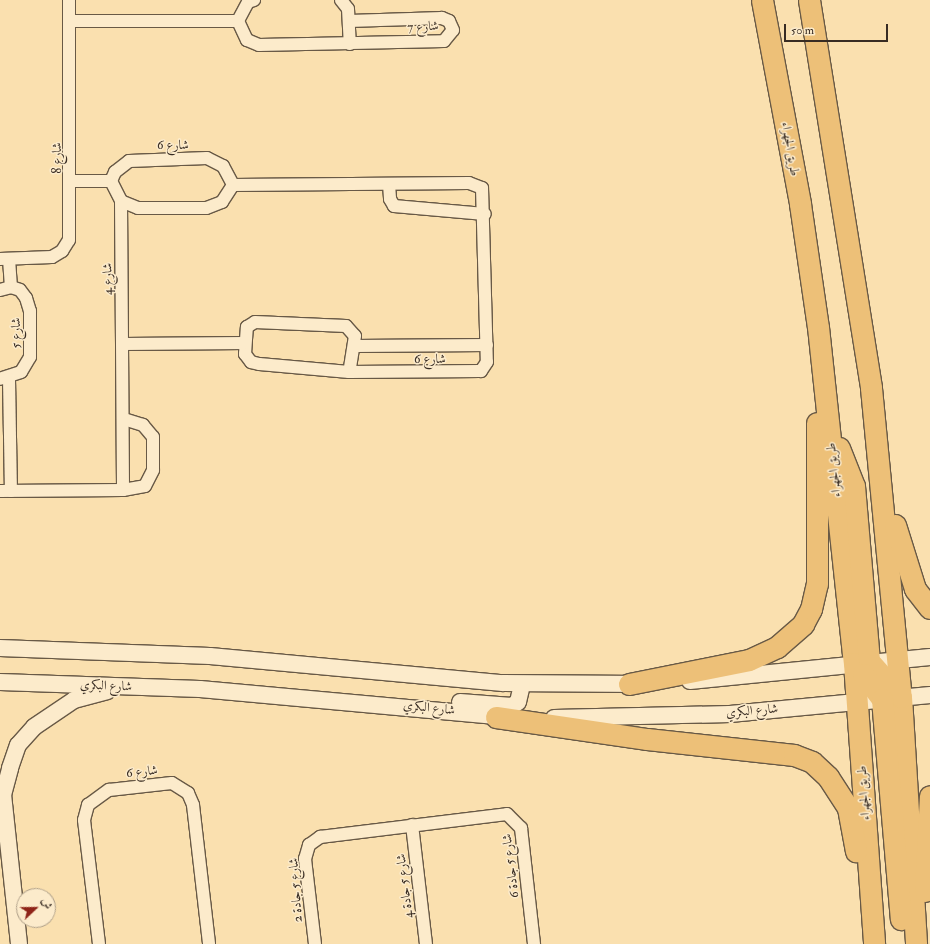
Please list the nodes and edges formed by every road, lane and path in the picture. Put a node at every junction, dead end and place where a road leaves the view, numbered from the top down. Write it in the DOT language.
graph roads {
  1 [pos="69,0"];
  2 [pos="254,0"];
  3 [pos="342,0"];
  4 [pos="762,0"];
  5 [pos="809,0"];
  6 [pos="816,0"];
  7 [pos="349,20"];
  8 [pos="70,21"];
  9 [pos="238,21"];
  10 [pos="815,29"];
  11 [pos="350,44"];
  12 [pos="71,181"];
  13 [pos="111,181"];
  14 [pos="389,184"];
  15 [pos="233,185"];
  16 [pos="121,202"];
  17 [pos="485,214"];
  18 [pos="4,259"];
  19 [pos="5,288"];
  20 [pos="818,327"];
  21 [pos="245,343"];
  22 [pos="123,344"];
  23 [pos="487,344"];
  24 [pos="354,346"];
  25 [pos="349,372"];
  26 [pos="5,379"];
  27 [pos="871,388"];
  28 [pos="123,419"];
  29 [pos="123,490"];
  30 [pos="5,491"];
  31 [pos="930,608"];
  32 [pos="0,648"];
  33 [pos="930,657"];
  34 [pos="898,659"];
  35 [pos="862,662"];
  36 [pos="0,682"];
  37 [pos="522,684"];
  38 [pos="629,684"];
  39 [pos="127,687"];
  40 [pos="930,695"];
  41 [pos="892,698"];
  42 [pos="857,701"];
  43 [pos="434,708"];
  44 [pos="496,717"];
  45 [pos="930,796"];
  46 [pos="412,825"];
  47 [pos="19,944"];
  48 [pos="99,944"];
  49 [pos="209,944"];
  50 [pos="315,944"];
  51 [pos="426,944"];
  52 [pos="534,944"];
  53 [pos="874,944"];
  54 [pos="903,944"];
  55 [pos="916,944"];
  56 [pos="922,944"];
  1 -- 8 [label="street, شارع 8"];
  2 -- 9 [label="street"];
  3 -- 7 [label="street"];
  4 -- 20 [label="highway, طريق الجهراء"];
  5 -- 10 [label="highway"];
  6 -- 10 [label="street"];
  7 -- 11 [label="street"];
  7 -- 11 [label="street, شارع 7"];
  8 -- 9 [label="street"];
  8 -- 12 [label="street, شارع 8"];
  9 -- 11 [label="street, شارع 7"];
  10 -- 27 [label="highway"];
  12 -- 13 [label="street"];
  12 -- 18 [label="street, شارع 8"];
  13 -- 15 [label="street, شارع 6"];
  13 -- 16 [label="street, شارع 4"];
  14 -- 15 [label="street, شارع 6"];
  14 -- 17 [label="street"];
  14 -- 17 [label="street, شارع 6"];
  15 -- 16 [label="street"];
  16 -- 22 [label="street, شارع 4"];
  17 -- 23 [label="street, شارع 6"];
  18 -- 19 [label="street, شارع 5"];
  19 -- 26 [label="street, شارع 5"];
  20 -- 35 [label="highway, طريق الجهراء"];
  20 -- 38 [label="highway"];
  21 -- 22 [label="street"];
  21 -- 24 [label="street"];
  21 -- 25 [label="street, شارع 6"];
  22 -- 28 [label="street, شارع 4"];
  23 -- 24 [label="street, شارع 6"];
  23 -- 25 [label="street, شارع 6"];
  24 -- 25 [label="street"];
  26 -- 30 [label="street, شارع 5"];
  27 -- 31 [label="highway"];
  27 -- 34 [label="highway"];
  28 -- 29 [label="street, شارع 4"];
  28 -- 29 [label="street"];
  29 -- 30 [label="street"];
  32 -- 37 [label="main road"];
  33 -- 34 [label="main road"];
  34 -- 35 [label="main road"];
  34 -- 41 [label="highway"];
  35 -- 38 [label="main road"];
  35 -- 41 [label="highway"];
  35 -- 42 [label="highway, طريق الجهراء"];
  36 -- 39 [label="main road, شارع البكري"];
  37 -- 38 [label="main road"];
  37 -- 43 [label="main road"];
  39 -- 43 [label="main road, شارع البكري"];
  39 -- 47 [label="main road"];
  40 -- 41 [label="main road, شارع البكري"];
  41 -- 42 [label="main road, شارع البكري"];
  41 -- 54 [label="highway"];
  41 -- 55 [label="highway"];
  42 -- 44 [label="main road, شارع البكري"];
  42 -- 53 [label="highway, طريق الجهراء"];
  43 -- 44 [label="main road, شارع البكري"];
  44 -- 53 [label="highway"];
  45 -- 56 [label="highway"];
  46 -- 50 [label="street, شارع 5 جادة 2"];
  46 -- 51 [label="street, شارع 5 جادة 4"];
  46 -- 52 [label="street, شارع 5 جادة 6"];
  48 -- 49 [label="street, شارع 6"];
}
